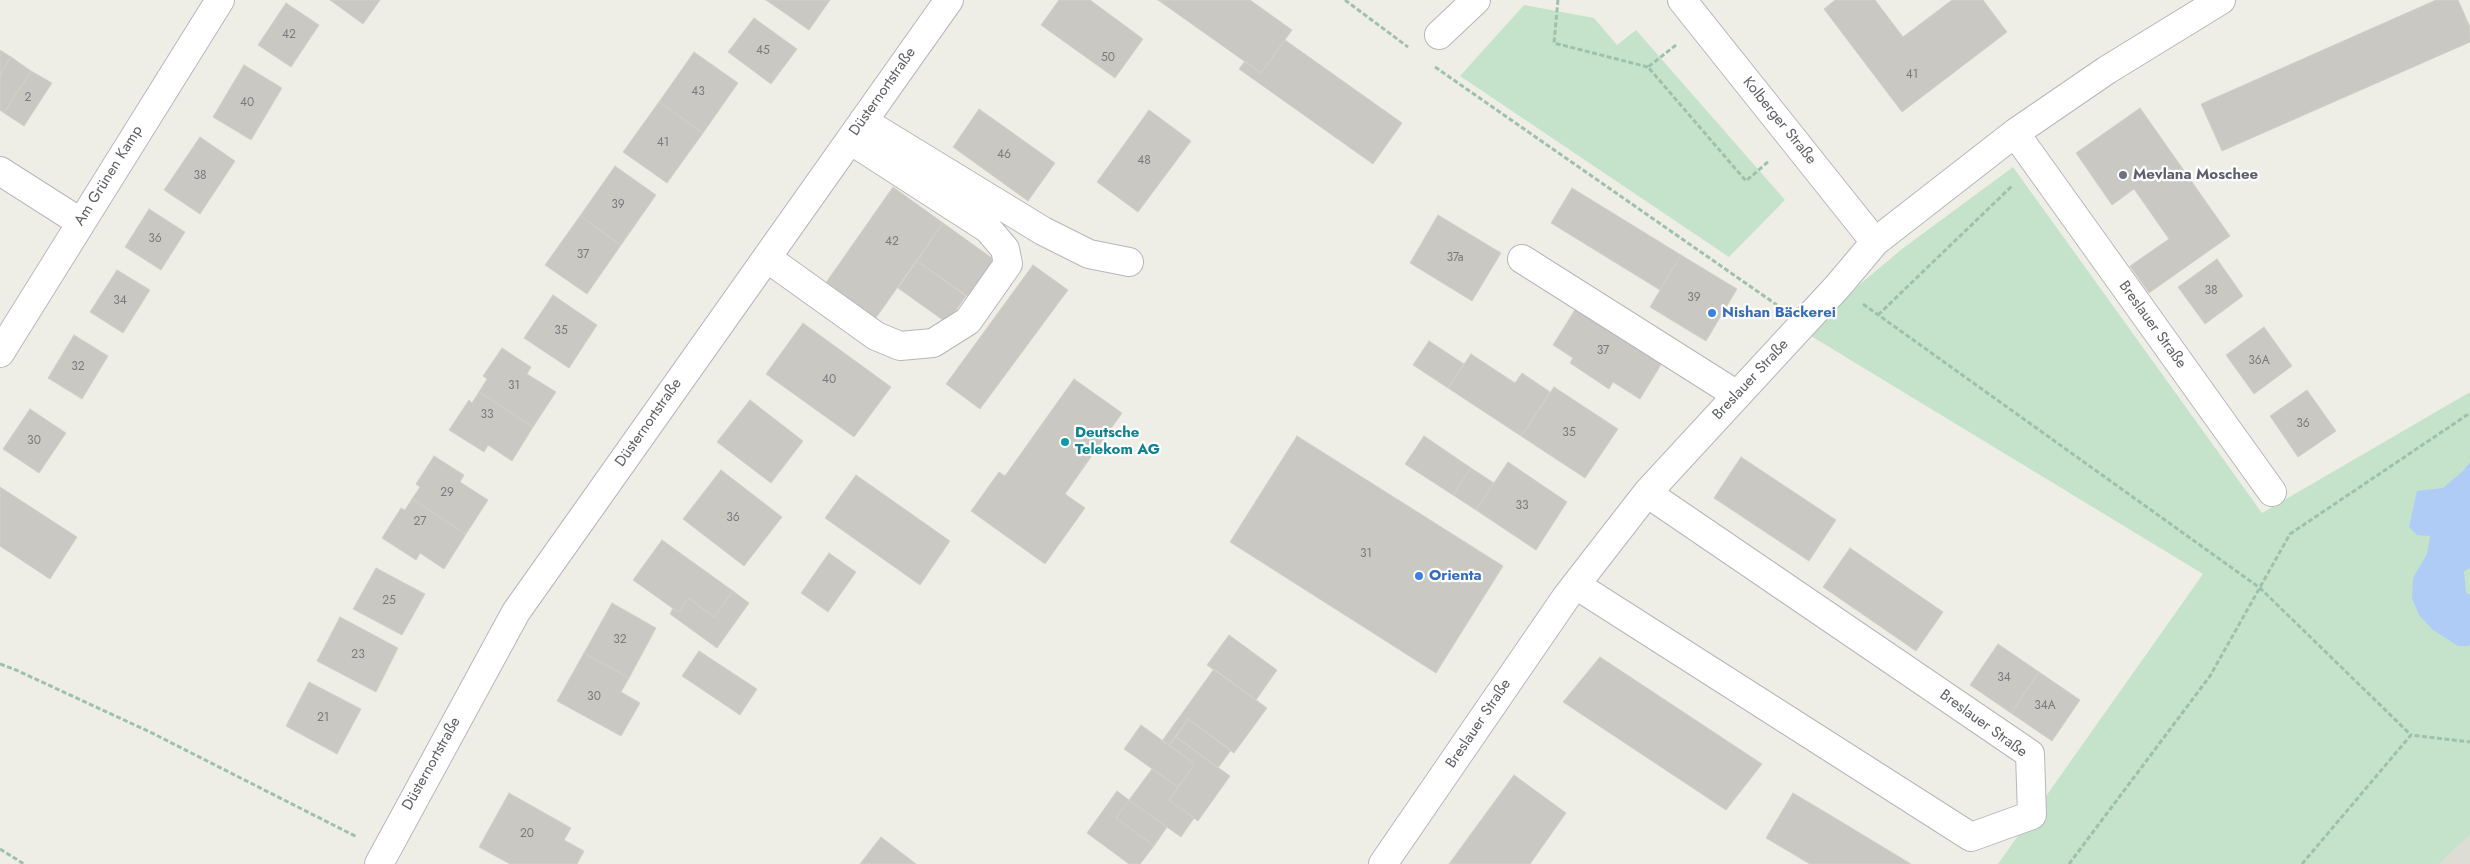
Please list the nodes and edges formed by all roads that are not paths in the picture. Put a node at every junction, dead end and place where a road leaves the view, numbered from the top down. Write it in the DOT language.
graph roads {
  1 [pos="220,0"];
  2 [pos="949,0"];
  3 [pos="1476,0"];
  4 [pos="1682,0"];
  5 [pos="2221,0"];
  6 [pos="1439,35"];
  7 [pos="856,130"];
  8 [pos="2015,133"];
  9 [pos="0,171"];
  10 [pos="80,222"];
  11 [pos="1875,242"];
  12 [pos="766,258"];
  13 [pos="1522,259"];
  14 [pos="1129,262"];
  15 [pos="0,353"];
  16 [pos="1737,395"];
  17 [pos="2272,492"];
  18 [pos="1647,493"];
  19 [pos="1576,586"];
  20 [pos="382,858"];
  21 [pos="1383,864"];
  1 -- 10 [label="street, Am Grünen Kamp"];
  2 -- 7 [label="street, Düsternortstraße"];
  3 -- 6 [label="street"];
  4 -- 11 [label="street, Kolberger Straße"];
  5 -- 8 [label="street, Breslauer Straße"];
  7 -- 12 [label="street, Düsternortstraße"];
  7 -- 12 [label="street"];
  7 -- 14 [label="street"];
  8 -- 11 [label="street, Breslauer Straße"];
  8 -- 17 [label="street, Breslauer Straße"];
  9 -- 10 [label="street"];
  10 -- 15 [label="street, Am Grünen Kamp"];
  11 -- 16 [label="street, Breslauer Straße"];
  12 -- 20 [label="street, Düsternortstraße"];
  13 -- 16 [label="street"];
  16 -- 18 [label="street, Breslauer Straße"];
  18 -- 19 [label="street, Breslauer Straße"];
  18 -- 19 [label="street, Breslauer Straße"];
  19 -- 21 [label="street, Breslauer Straße"];
}
